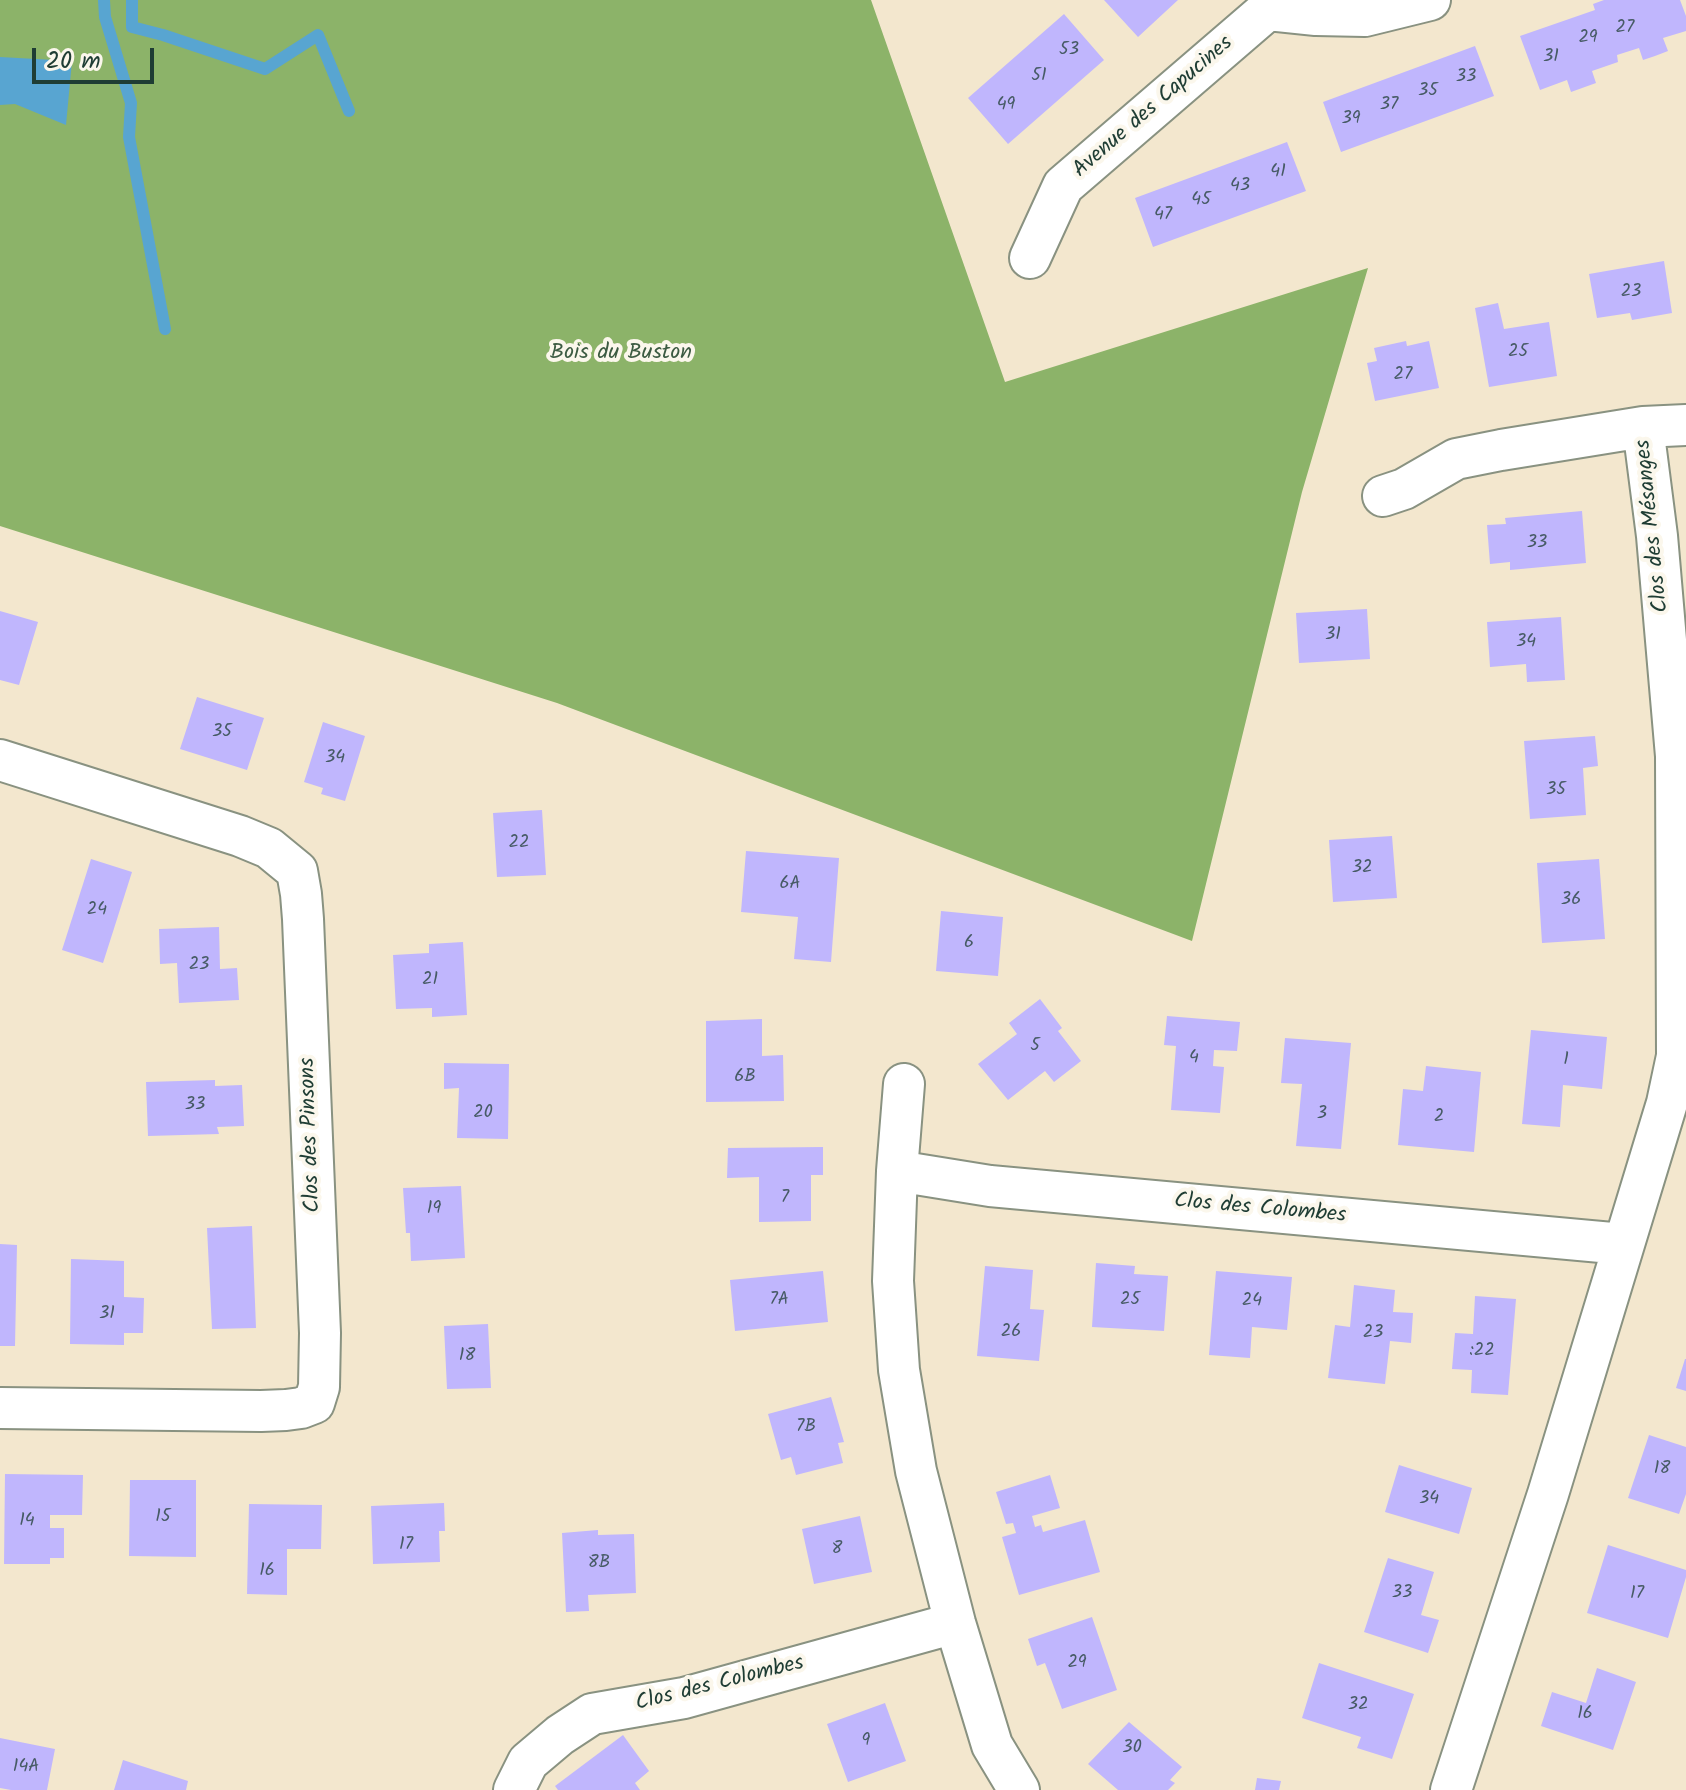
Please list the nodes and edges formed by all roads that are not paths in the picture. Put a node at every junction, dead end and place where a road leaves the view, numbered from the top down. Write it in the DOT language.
graph roads {
  1 [pos="1430,0"];
  2 [pos="1274,5"];
  3 [pos="1030,258"];
  4 [pos="1686,425"];
  5 [pos="1643,427"];
  6 [pos="1383,496"];
  7 [pos="0,760"];
  8 [pos="1682,866"];
  9 [pos="1682,1049"];
  10 [pos="904,1084"];
  11 [pos="897,1171"];
  12 [pos="1623,1244"];
  13 [pos="0,1408"];
  14 [pos="955,1623"];
  15 [pos="514,1790"];
  16 [pos="1019,1790"];
  17 [pos="1451,1790"];
  1 -- 2 [label="street, Avenue des Capucines"];
  2 -- 3 [label="street, Avenue des Capucines"];
  4 -- 5 [label="street, Clos des Mésanges"];
  5 -- 6 [label="street, Clos des Mésanges"];
  5 -- 8 [label="street, Clos des Mésanges"];
  7 -- 13 [label="street, Clos des Pinsons"];
  8 -- 9 [label="street, Clos des Mésanges"];
  9 -- 12 [label="street, Clos des Mésanges"];
  10 -- 11 [label="street"];
  11 -- 12 [label="street, Clos des Colombes"];
  11 -- 14 [label="street"];
  12 -- 17 [label="street"];
  14 -- 15 [label="street, Clos des Colombes"];
  14 -- 16 [label="street"];
}
